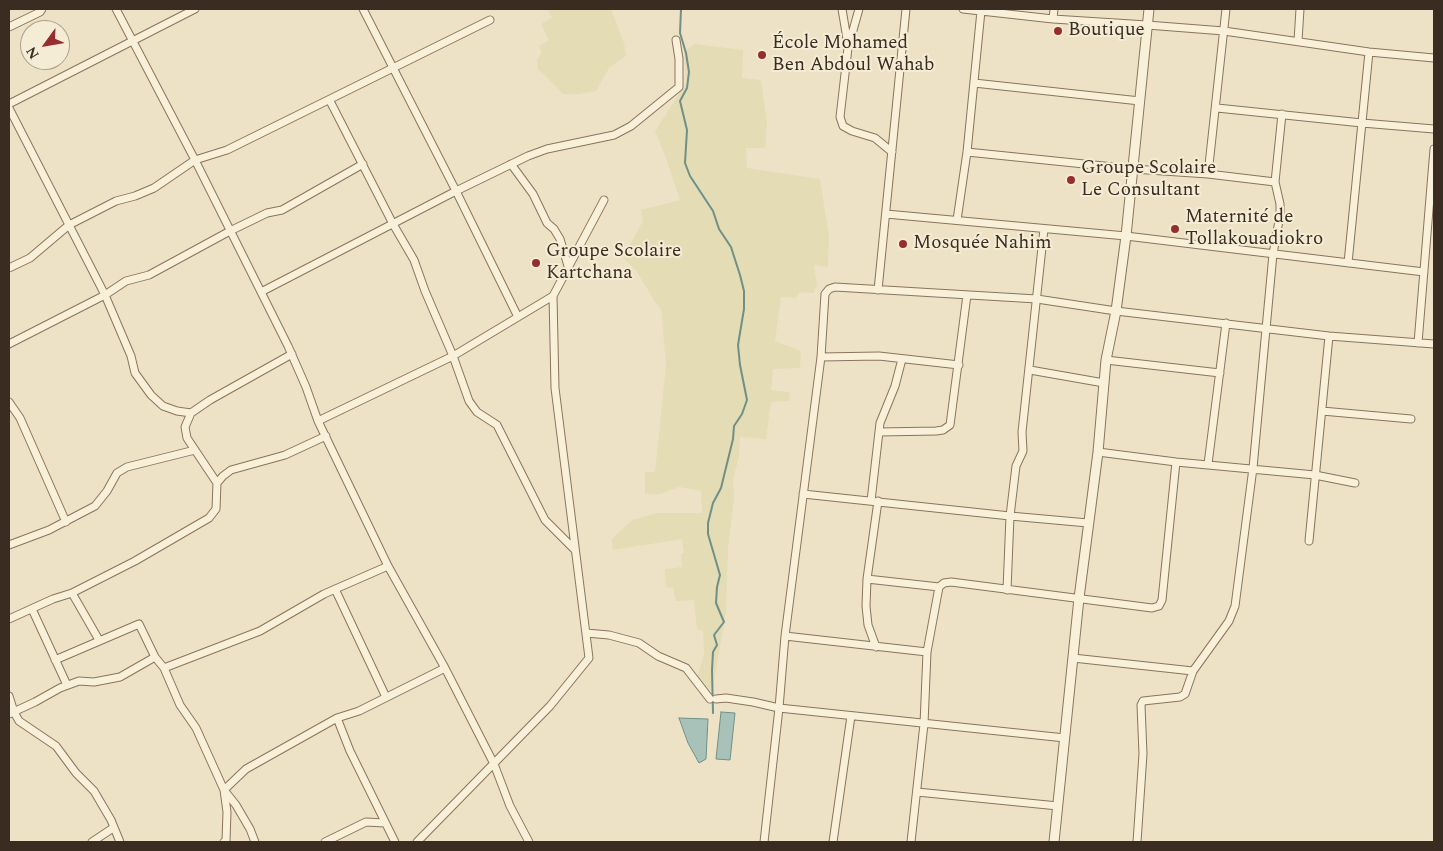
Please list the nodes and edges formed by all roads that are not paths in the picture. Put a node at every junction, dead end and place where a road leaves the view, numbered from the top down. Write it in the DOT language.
graph roads {
  1 [pos="42,9"];
  2 [pos="116,9"];
  3 [pos="196,9"];
  4 [pos="363,9"];
  5 [pos="842,9"];
  6 [pos="859,9"];
  7 [pos="906,9"];
  8 [pos="963,9"];
  9 [pos="1054,9"];
  10 [pos="1149,9"];
  11 [pos="1226,9"];
  12 [pos="1300,9"];
  13 [pos="982,11"];
  14 [pos="1000,11"];
  15 [pos="1052,19"];
  16 [pos="490,20"];
  17 [pos="1147,24"];
  18 [pos="9,27"];
  19 [pos="1224,31"];
  20 [pos="676,40"];
  21 [pos="133,41"];
  22 [pos="1298,41"];
  23 [pos="848,48"];
  24 [pos="1369,52"];
  25 [pos="1434,58"];
  26 [pos="393,68"];
  27 [pos="974,83"];
  28 [pos="330,101"];
  29 [pos="1140,101"];
  30 [pos="9,106"];
  31 [pos="1216,108"];
  32 [pos="1282,114"];
  33 [pos="1362,124"];
  34 [pos="1434,129"];
  35 [pos="1434,149"];
  36 [pos="892,152"];
  37 [pos="967,152"];
  38 [pos="195,160"];
  39 [pos="363,164"];
  40 [pos="511,164"];
  41 [pos="1133,169"];
  42 [pos="1208,174"];
  43 [pos="1275,182"];
  44 [pos="456,191"];
  45 [pos="604,200"];
  46 [pos="1432,201"];
  47 [pos="886,214"];
  48 [pos="957,220"];
  49 [pos="393,224"];
  50 [pos="69,225"];
  51 [pos="1044,229"];
  52 [pos="230,231"];
  53 [pos="1126,236"];
  54 [pos="1272,254"];
  55 [pos="1348,263"];
  56 [pos="568,266"];
  57 [pos="9,268"];
  58 [pos="1424,272"];
  59 [pos="878,290"];
  60 [pos="261,292"];
  61 [pos="105,295"];
  62 [pos="968,295"];
  63 [pos="553,296"];
  64 [pos="1037,299"];
  65 [pos="1116,311"];
  66 [pos="518,317"];
  67 [pos="1226,323"];
  68 [pos="1265,328"];
  69 [pos="1329,336"];
  70 [pos="1418,343"];
  71 [pos="9,344"];
  72 [pos="1434,344"];
  73 [pos="292,354"];
  74 [pos="453,356"];
  75 [pos="821,358"];
  76 [pos="902,359"];
  77 [pos="1106,360"];
  78 [pos="959,365"];
  79 [pos="1030,370"];
  80 [pos="1220,373"];
  81 [pos="1104,383"];
  82 [pos="9,402"];
  83 [pos="1322,411"];
  84 [pos="191,412"];
  85 [pos="1411,419"];
  86 [pos="318,421"];
  87 [pos="879,432"];
  88 [pos="326,436"];
  89 [pos="195,450"];
  90 [pos="1098,452"];
  91 [pos="1176,462"];
  92 [pos="1208,464"];
  93 [pos="1252,468"];
  94 [pos="1315,475"];
  95 [pos="217,483"];
  96 [pos="1354,483"];
  97 [pos="803,494"];
  98 [pos="874,501"];
  99 [pos="1010,516"];
  100 [pos="66,522"];
  101 [pos="1088,523"];
  102 [pos="1309,541"];
  103 [pos="10,543"];
  104 [pos="575,550"];
  105 [pos="388,566"];
  106 [pos="867,579"];
  107 [pos="939,587"];
  108 [pos="336,589"];
  109 [pos="1007,590"];
  110 [pos="72,593"];
  111 [pos="1079,598"];
  112 [pos="32,608"];
  113 [pos="9,619"];
  114 [pos="586,633"];
  115 [pos="785,636"];
  116 [pos="99,640"];
  117 [pos="876,647"];
  118 [pos="927,652"];
  119 [pos="155,657"];
  120 [pos="1073,658"];
  121 [pos="55,660"];
  122 [pos="164,668"];
  123 [pos="445,668"];
  124 [pos="1192,671"];
  125 [pos="67,685"];
  126 [pos="9,696"];
  127 [pos="386,697"];
  128 [pos="779,708"];
  129 [pos="11,713"];
  130 [pos="851,716"];
  131 [pos="337,718"];
  132 [pos="924,724"];
  133 [pos="1064,738"];
  134 [pos="494,764"];
  135 [pos="224,790"];
  136 [pos="917,792"];
  137 [pos="1058,806"];
  138 [pos="385,822"];
  139 [pos="113,828"];
  140 [pos="92,842"];
  141 [pos="120,842"];
  142 [pos="224,842"];
  143 [pos="255,842"];
  144 [pos="325,842"];
  145 [pos="394,842"];
  146 [pos="417,842"];
  147 [pos="529,842"];
  148 [pos="764,842"];
  149 [pos="833,842"];
  150 [pos="911,842"];
  151 [pos="1054,842"];
  152 [pos="1137,842"];
  1 -- 18 [label="street"];
  2 -- 21 [label="street"];
  3 -- 21 [label="street"];
  4 -- 26 [label="street"];
  5 -- 23 [label="street"];
  6 -- 23 [label="street"];
  7 -- 36 [label="street"];
  8 -- 13 [label="street"];
  9 -- 15 [label="street"];
  10 -- 17 [label="street"];
  11 -- 19 [label="street"];
  12 -- 22 [label="street"];
  13 -- 14 [label="street"];
  13 -- 27 [label="street"];
  14 -- 15 [label="street"];
  15 -- 17 [label="street"];
  16 -- 26 [label="street"];
  17 -- 19 [label="street"];
  17 -- 29 [label="street"];
  19 -- 22 [label="street"];
  19 -- 31 [label="street"];
  20 -- 40 [label="street"];
  21 -- 30 [label="street"];
  21 -- 38 [label="street"];
  22 -- 24 [label="street"];
  23 -- 36 [label="street"];
  24 -- 25 [label="street"];
  24 -- 33 [label="street"];
  26 -- 28 [label="street"];
  26 -- 44 [label="street"];
  27 -- 29 [label="street"];
  27 -- 37 [label="street"];
  28 -- 38 [label="street"];
  28 -- 39 [label="street"];
  29 -- 41 [label="street"];
  30 -- 50 [label="street"];
  31 -- 32 [label="street"];
  31 -- 42 [label="street"];
  32 -- 33 [label="street"];
  32 -- 43 [label="street"];
  33 -- 34 [label="street"];
  33 -- 55 [label="street"];
  35 -- 46 [label="street"];
  36 -- 47 [label="street"];
  37 -- 41 [label="street"];
  37 -- 48 [label="street"];
  38 -- 50 [label="street"];
  38 -- 52 [label="street"];
  39 -- 49 [label="street"];
  39 -- 52 [label="street"];
  40 -- 44 [label="street"];
  40 -- 56 [label="street"];
  41 -- 42 [label="street"];
  41 -- 53 [label="street"];
  42 -- 43 [label="street"];
  43 -- 54 [label="street"];
  44 -- 49 [label="street"];
  44 -- 66 [label="street"];
  45 -- 56 [label="street"];
  46 -- 58 [label="street"];
  47 -- 48 [label="street"];
  47 -- 59 [label="street"];
  48 -- 51 [label="street"];
  49 -- 60 [label="street"];
  49 -- 74 [label="street"];
  50 -- 57 [label="street"];
  50 -- 61 [label="street"];
  51 -- 53 [label="street"];
  51 -- 64 [label="street"];
  52 -- 60 [label="street"];
  52 -- 61 [label="street"];
  53 -- 54 [label="street"];
  53 -- 65 [label="street"];
  54 -- 55 [label="street"];
  54 -- 68 [label="street"];
  55 -- 58 [label="street"];
  56 -- 63 [label="street"];
  58 -- 70 [label="street"];
  59 -- 62 [label="street"];
  59 -- 75 [label="street"];
  60 -- 73 [label="street"];
  61 -- 71 [label="street"];
  61 -- 84 [label="street"];
  62 -- 64 [label="street"];
  62 -- 78 [label="street"];
  63 -- 66 [label="street"];
  63 -- 104 [label="street"];
  64 -- 65 [label="street"];
  64 -- 79 [label="street"];
  65 -- 67 [label="street"];
  65 -- 77 [label="street"];
  66 -- 74 [label="street"];
  67 -- 68 [label="street"];
  67 -- 80 [label="street"];
  68 -- 69 [label="street"];
  68 -- 93 [label="street"];
  69 -- 70 [label="street"];
  69 -- 83 [label="street"];
  70 -- 72 [label="street"];
  73 -- 84 [label="street"];
  73 -- 86 [label="street"];
  74 -- 86 [label="street"];
  74 -- 104 [label="street"];
  75 -- 76 [label="street"];
  75 -- 97 [label="street"];
  76 -- 78 [label="street"];
  76 -- 87 [label="street"];
  77 -- 80 [label="street"];
  77 -- 81 [label="street"];
  78 -- 87 [label="street"];
  79 -- 81 [label="street"];
  79 -- 99 [label="street"];
  80 -- 92 [label="street"];
  81 -- 90 [label="street"];
  82 -- 100 [label="street"];
  83 -- 85 [label="street"];
  83 -- 94 [label="street"];
  84 -- 89 [label="street"];
  86 -- 88 [label="street"];
  87 -- 98 [label="street"];
  88 -- 95 [label="street"];
  88 -- 105 [label="street"];
  89 -- 95 [label="street"];
  89 -- 100 [label="street"];
  90 -- 91 [label="street"];
  90 -- 101 [label="street"];
  91 -- 92 [label="street"];
  91 -- 111 [label="street"];
  92 -- 93 [label="street"];
  93 -- 94 [label="street"];
  93 -- 124 [label="street"];
  94 -- 96 [label="street"];
  94 -- 102 [label="street"];
  95 -- 110 [label="street"];
  97 -- 98 [label="street"];
  97 -- 115 [label="street"];
  98 -- 99 [label="street"];
  98 -- 106 [label="street"];
  99 -- 101 [label="street"];
  99 -- 109 [label="street"];
  100 -- 103 [label="street"];
  101 -- 111 [label="street"];
  104 -- 114 [label="street"];
  105 -- 108 [label="street"];
  105 -- 123 [label="street"];
  106 -- 107 [label="street"];
  106 -- 117 [label="street"];
  107 -- 109 [label="street"];
  107 -- 118 [label="street"];
  108 -- 122 [label="street"];
  108 -- 127 [label="street"];
  109 -- 111 [label="street"];
  110 -- 112 [label="street"];
  110 -- 116 [label="street"];
  111 -- 120 [label="street"];
  112 -- 113 [label="street"];
  112 -- 121 [label="street"];
  114 -- 128 [label="street"];
  114 -- 134 [label="street"];
  115 -- 117 [label="street"];
  115 -- 128 [label="street"];
  116 -- 119 [label="street"];
  116 -- 121 [label="street"];
  117 -- 118 [label="street"];
  118 -- 132 [label="street"];
  119 -- 122 [label="street"];
  119 -- 125 [label="street"];
  120 -- 124 [label="street"];
  120 -- 133 [label="street"];
  121 -- 125 [label="street"];
  122 -- 135 [label="street"];
  123 -- 127 [label="street"];
  123 -- 134 [label="street"];
  124 -- 152 [label="street"];
  125 -- 129 [label="street"];
  126 -- 129 [label="street"];
  127 -- 131 [label="street"];
  128 -- 130 [label="street"];
  128 -- 148 [label="street"];
  129 -- 139 [label="street"];
  130 -- 132 [label="street"];
  130 -- 149 [label="street"];
  131 -- 135 [label="street"];
  131 -- 138 [label="street"];
  132 -- 133 [label="street"];
  132 -- 136 [label="street"];
  133 -- 137 [label="street"];
  134 -- 146 [label="street"];
  134 -- 147 [label="street"];
  135 -- 142 [label="street"];
  135 -- 143 [label="street"];
  136 -- 137 [label="street"];
  136 -- 150 [label="street"];
  137 -- 151 [label="street"];
  138 -- 144 [label="street"];
  138 -- 145 [label="street"];
  139 -- 140 [label="street"];
  139 -- 141 [label="street"];
}
